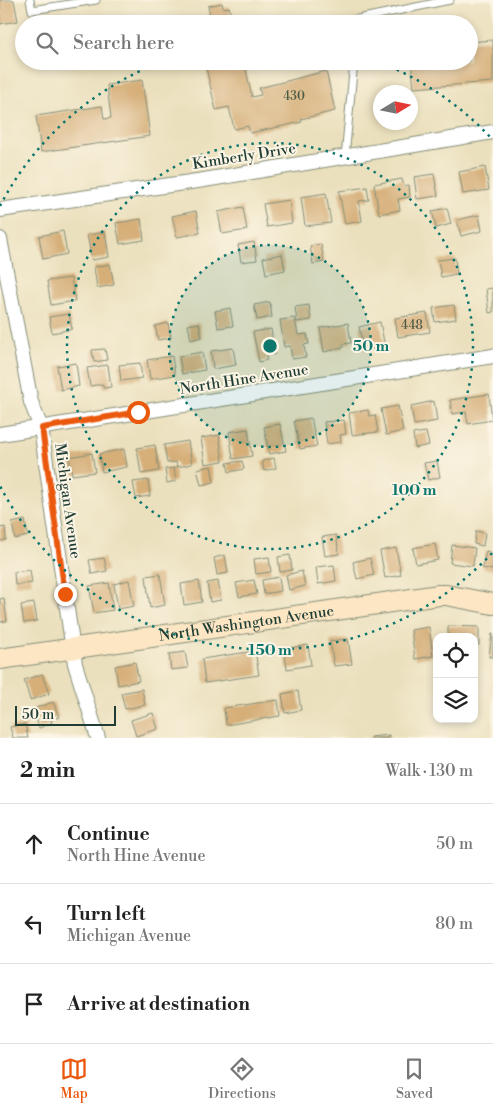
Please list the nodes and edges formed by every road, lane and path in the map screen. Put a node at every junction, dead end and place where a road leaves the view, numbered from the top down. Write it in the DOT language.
graph roads {
  1 [pos="30,0"];
  2 [pos="96,0"];
  3 [pos="450,0"];
  4 [pos="384,15"];
  5 [pos="353,70"];
  6 [pos="493,132"];
  7 [pos="345,156"];
  8 [pos="0,210"];
  9 [pos="0,239"];
  10 [pos="493,356"];
  11 [pos="42,428"];
  12 [pos="0,434"];
  13 [pos="493,604"];
  14 [pos="72,649"];
  15 [pos="0,659"];
  16 [pos="98,738"];
  1 -- 2 [label="lane"];
  3 -- 4 [label="lane"];
  5 -- 7 [label="lane"];
  6 -- 7 [label="street, Kimberly Drive"];
  7 -- 8 [label="street, Kimberly Drive"];
  9 -- 11 [label="street, Michigan Avenue"];
  10 -- 11 [label="street, North Hine Avenue"];
  11 -- 12 [label="street, North Hine Avenue"];
  11 -- 14 [label="street, Michigan Avenue"];
  13 -- 14 [label="street, North Washington Avenue"];
  14 -- 15 [label="street, North Washington Avenue"];
  14 -- 16 [label="street, Michigan Avenue"];
}
